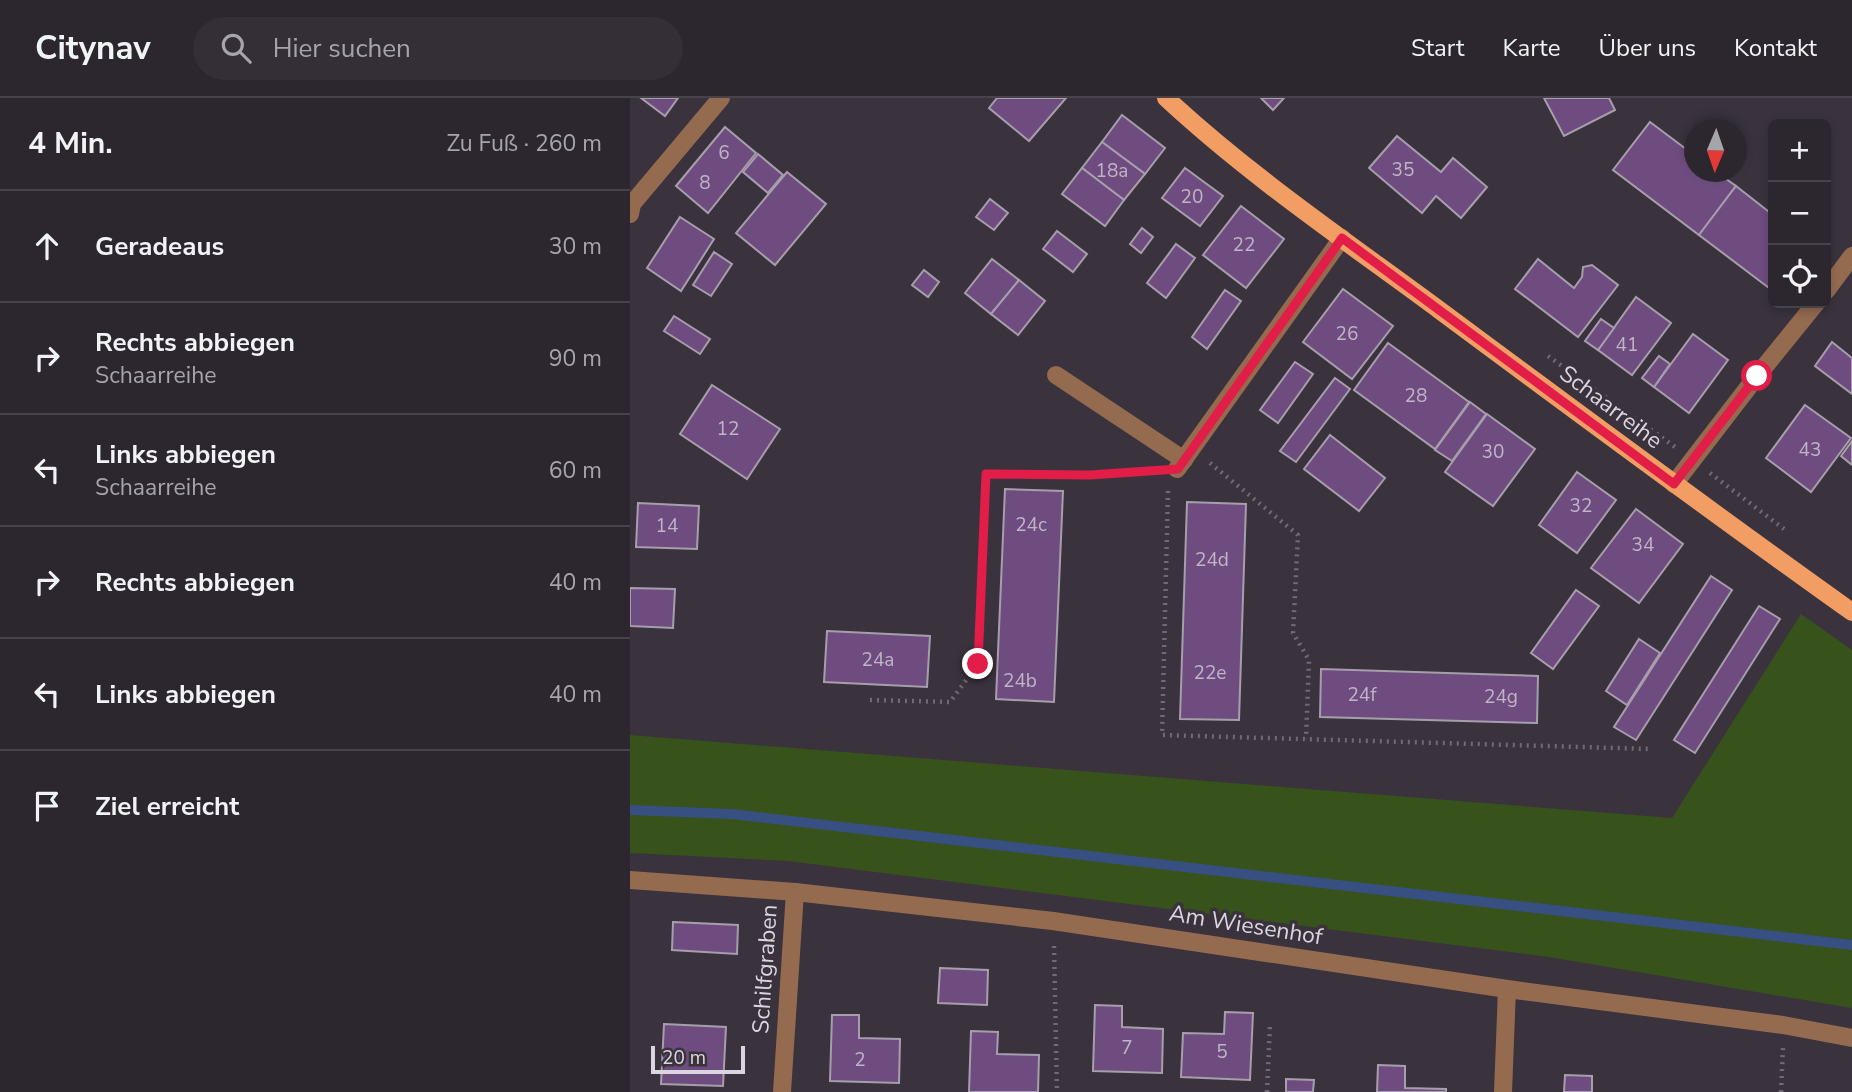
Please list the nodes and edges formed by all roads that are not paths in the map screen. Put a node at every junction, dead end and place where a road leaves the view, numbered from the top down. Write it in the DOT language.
graph roads {
  1 [pos="721,98"];
  2 [pos="1166,98"];
  3 [pos="630,214"];
  4 [pos="1342,238"];
  5 [pos="1852,256"];
  6 [pos="1831,284"];
  7 [pos="1812,308"];
  8 [pos="1056,375"];
  9 [pos="1674,484"];
  10 [pos="1852,612"];
  11 [pos="630,880"];
  12 [pos="794,892"];
  13 [pos="1507,989"];
  14 [pos="1852,1038"];
  15 [pos="782,1092"];
  16 [pos="1503,1092"];
  1 -- 3 [label="street"];
  2 -- 4 [label="main road, Schaarreihe"];
  4 -- 8 [label="street"];
  4 -- 9 [label="main road, Schaarreihe"];
  5 -- 6 [label="street"];
  7 -- 9 [label="street"];
  9 -- 10 [label="main road, Schaarreihe"];
  11 -- 12 [label="street, Am Wiesenhof"];
  12 -- 13 [label="street, Am Wiesenhof"];
  12 -- 15 [label="street, Schilfgraben"];
  13 -- 14 [label="street, Am Wiesenhof"];
  13 -- 16 [label="street"];
}
